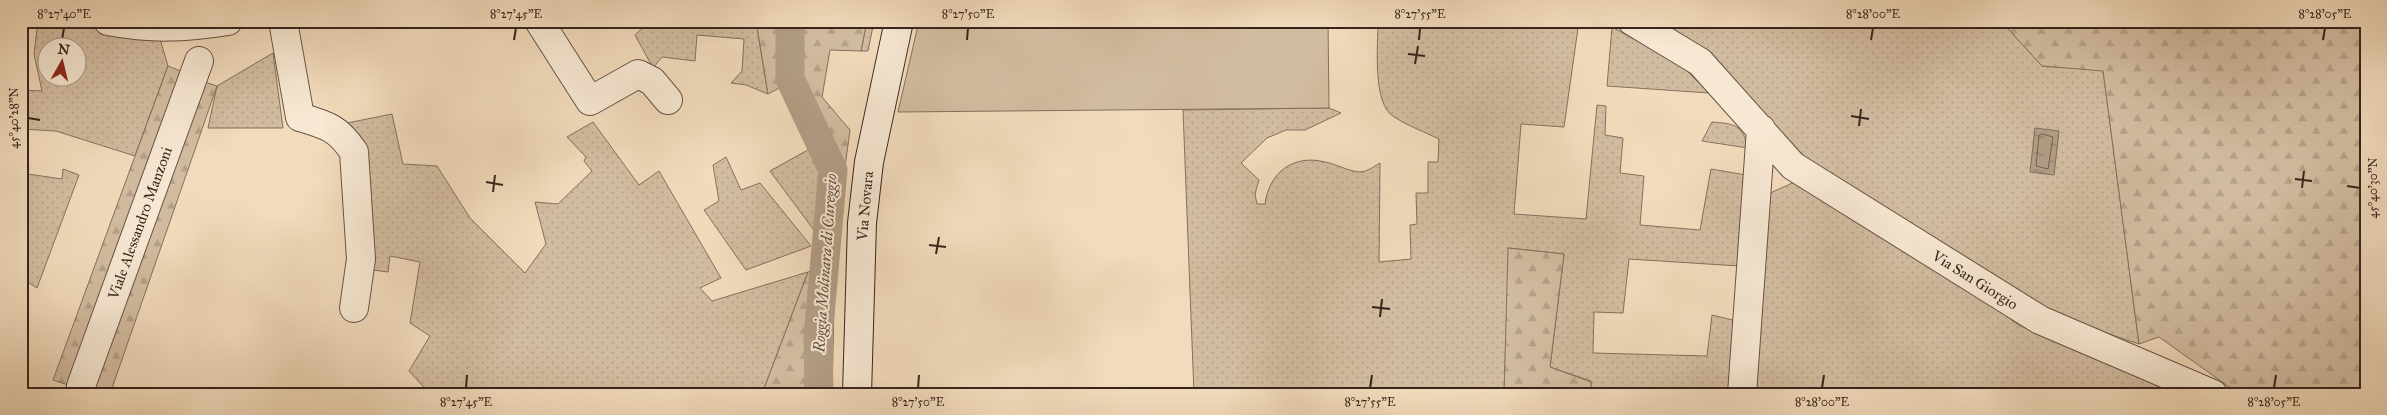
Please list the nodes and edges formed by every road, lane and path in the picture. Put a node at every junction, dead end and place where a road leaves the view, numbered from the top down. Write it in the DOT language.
graph roads {
  1 [pos="108,21"];
  2 [pos="228,21"];
  3 [pos="283,21"];
  4 [pos="539,21"];
  5 [pos="899,21"];
  6 [pos="1632,21"];
  7 [pos="185,25"];
  8 [pos="199,61"];
  9 [pos="668,100"];
  10 [pos="1761,129"];
  11 [pos="354,308"];
  12 [pos="81,386"];
  13 [pos="858,394"];
  14 [pos="1742,394"];
  15 [pos="2213,394"];
  1 -- 7 [label="street"];
  2 -- 7 [label="street"];
  3 -- 11 [label="street"];
  4 -- 9 [label="street"];
  5 -- 13 [label="street, Via Novara"];
  6 -- 10 [label="street, Via San Giorgio"];
  8 -- 12 [label="street, Viale Alessandro Manzoni"];
  10 -- 14 [label="street"];
  10 -- 15 [label="street, Via San Giorgio"];
}
